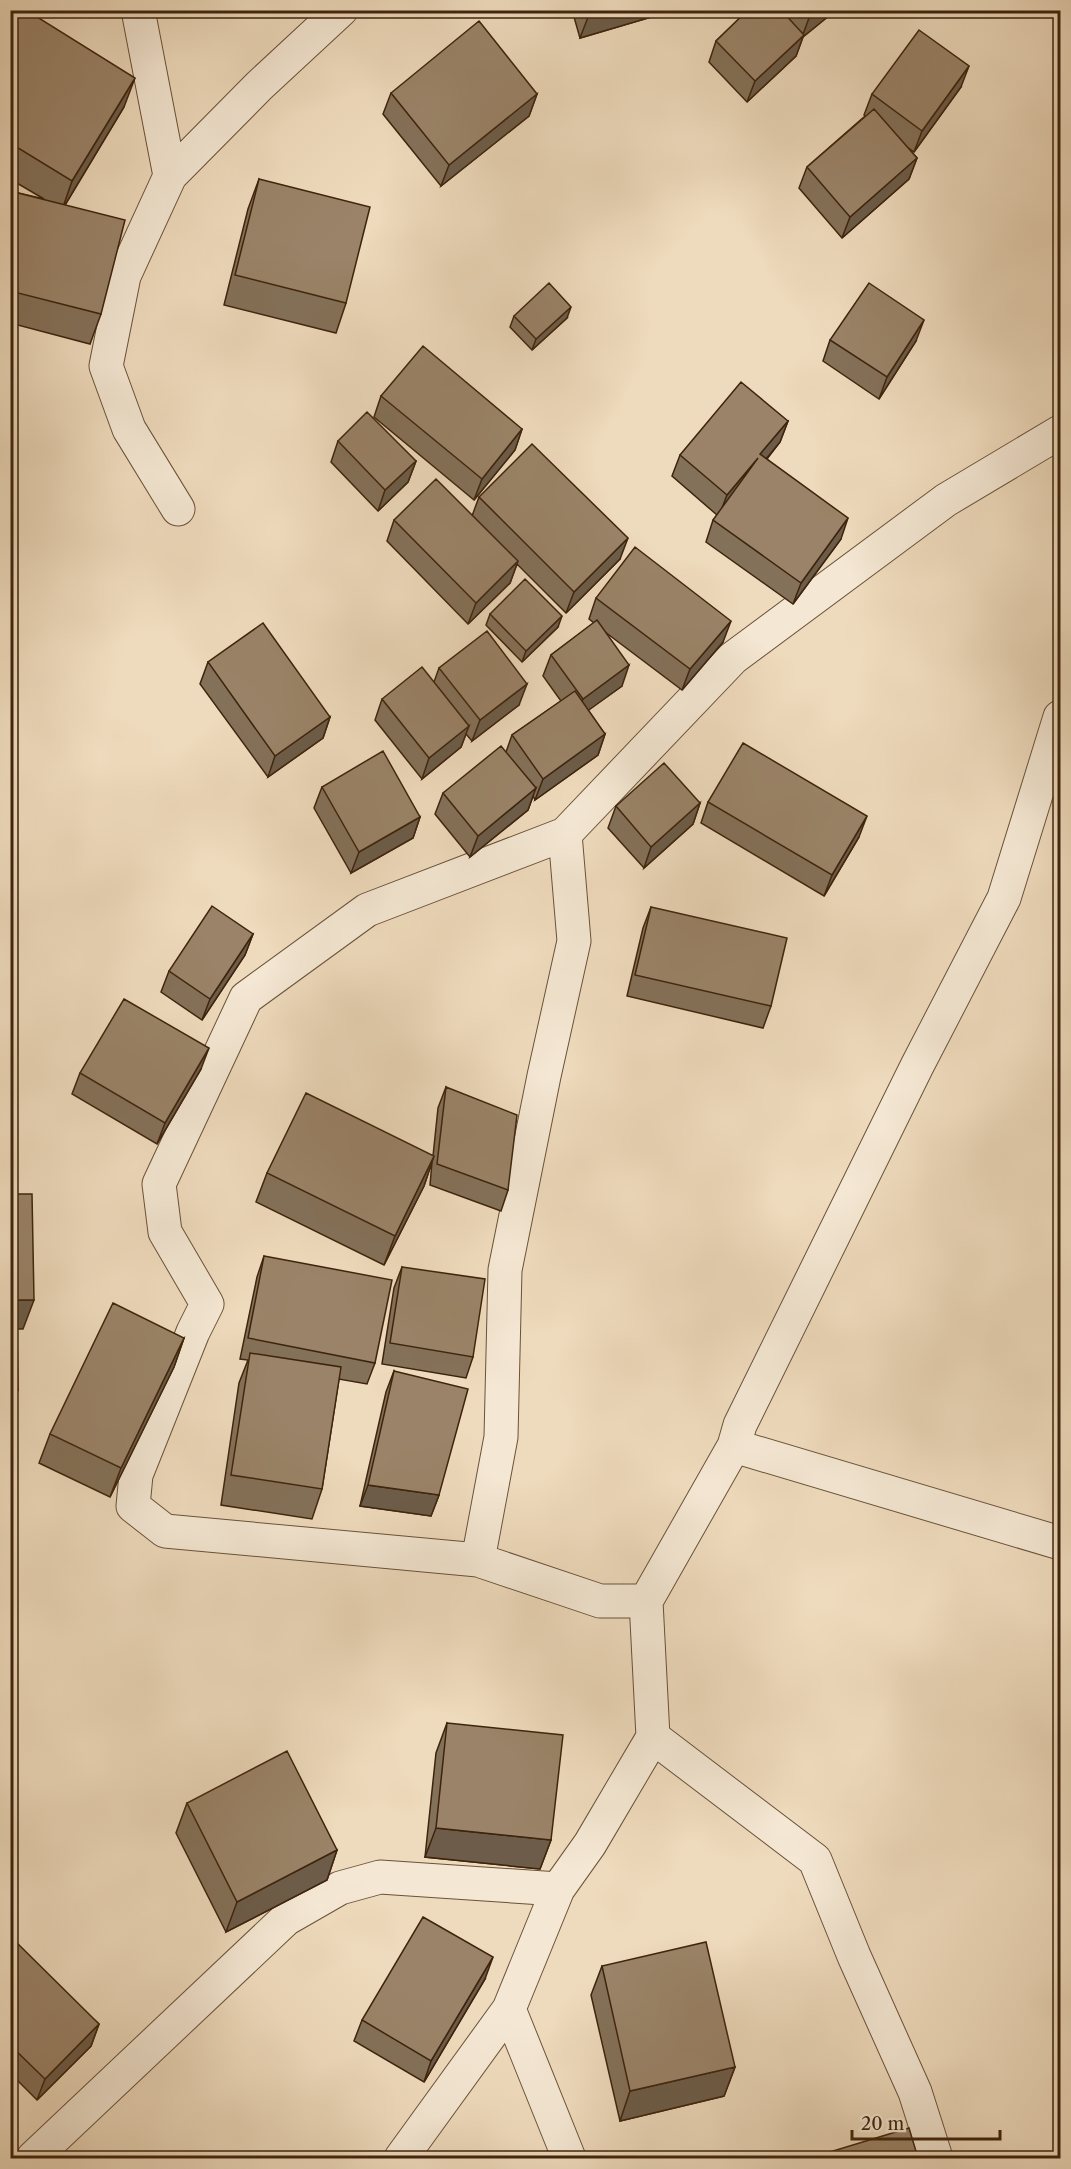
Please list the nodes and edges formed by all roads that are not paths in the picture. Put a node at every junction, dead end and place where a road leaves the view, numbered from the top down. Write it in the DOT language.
graph roads {
  1 [pos="138,10"];
  2 [pos="341,10"];
  3 [pos="170,176"];
  4 [pos="1060,432"];
  5 [pos="178,509"];
  6 [pos="1060,717"];
  7 [pos="565,834"];
  8 [pos="734,1446"];
  9 [pos="1060,1543"];
  10 [pos="478,1560"];
  11 [pos="646,1601"];
  12 [pos="653,1737"];
  13 [pos="558,1889"];
  14 [pos="509,2009"];
  15 [pos="33,2158"];
  16 [pos="401,2158"];
  17 [pos="569,2158"];
  18 [pos="936,2158"];
  1 -- 3 [label="street"];
  2 -- 3 [label="street"];
  3 -- 5 [label="street"];
  4 -- 7 [label="street"];
  6 -- 8 [label="street"];
  7 -- 10 [label="street"];
  7 -- 10 [label="street"];
  8 -- 9 [label="street"];
  8 -- 11 [label="street"];
  10 -- 11 [label="street"];
  11 -- 12 [label="street"];
  12 -- 13 [label="street"];
  12 -- 18 [label="street"];
  13 -- 14 [label="street"];
  13 -- 15 [label="street"];
  14 -- 16 [label="street"];
  14 -- 17 [label="street"];
}
